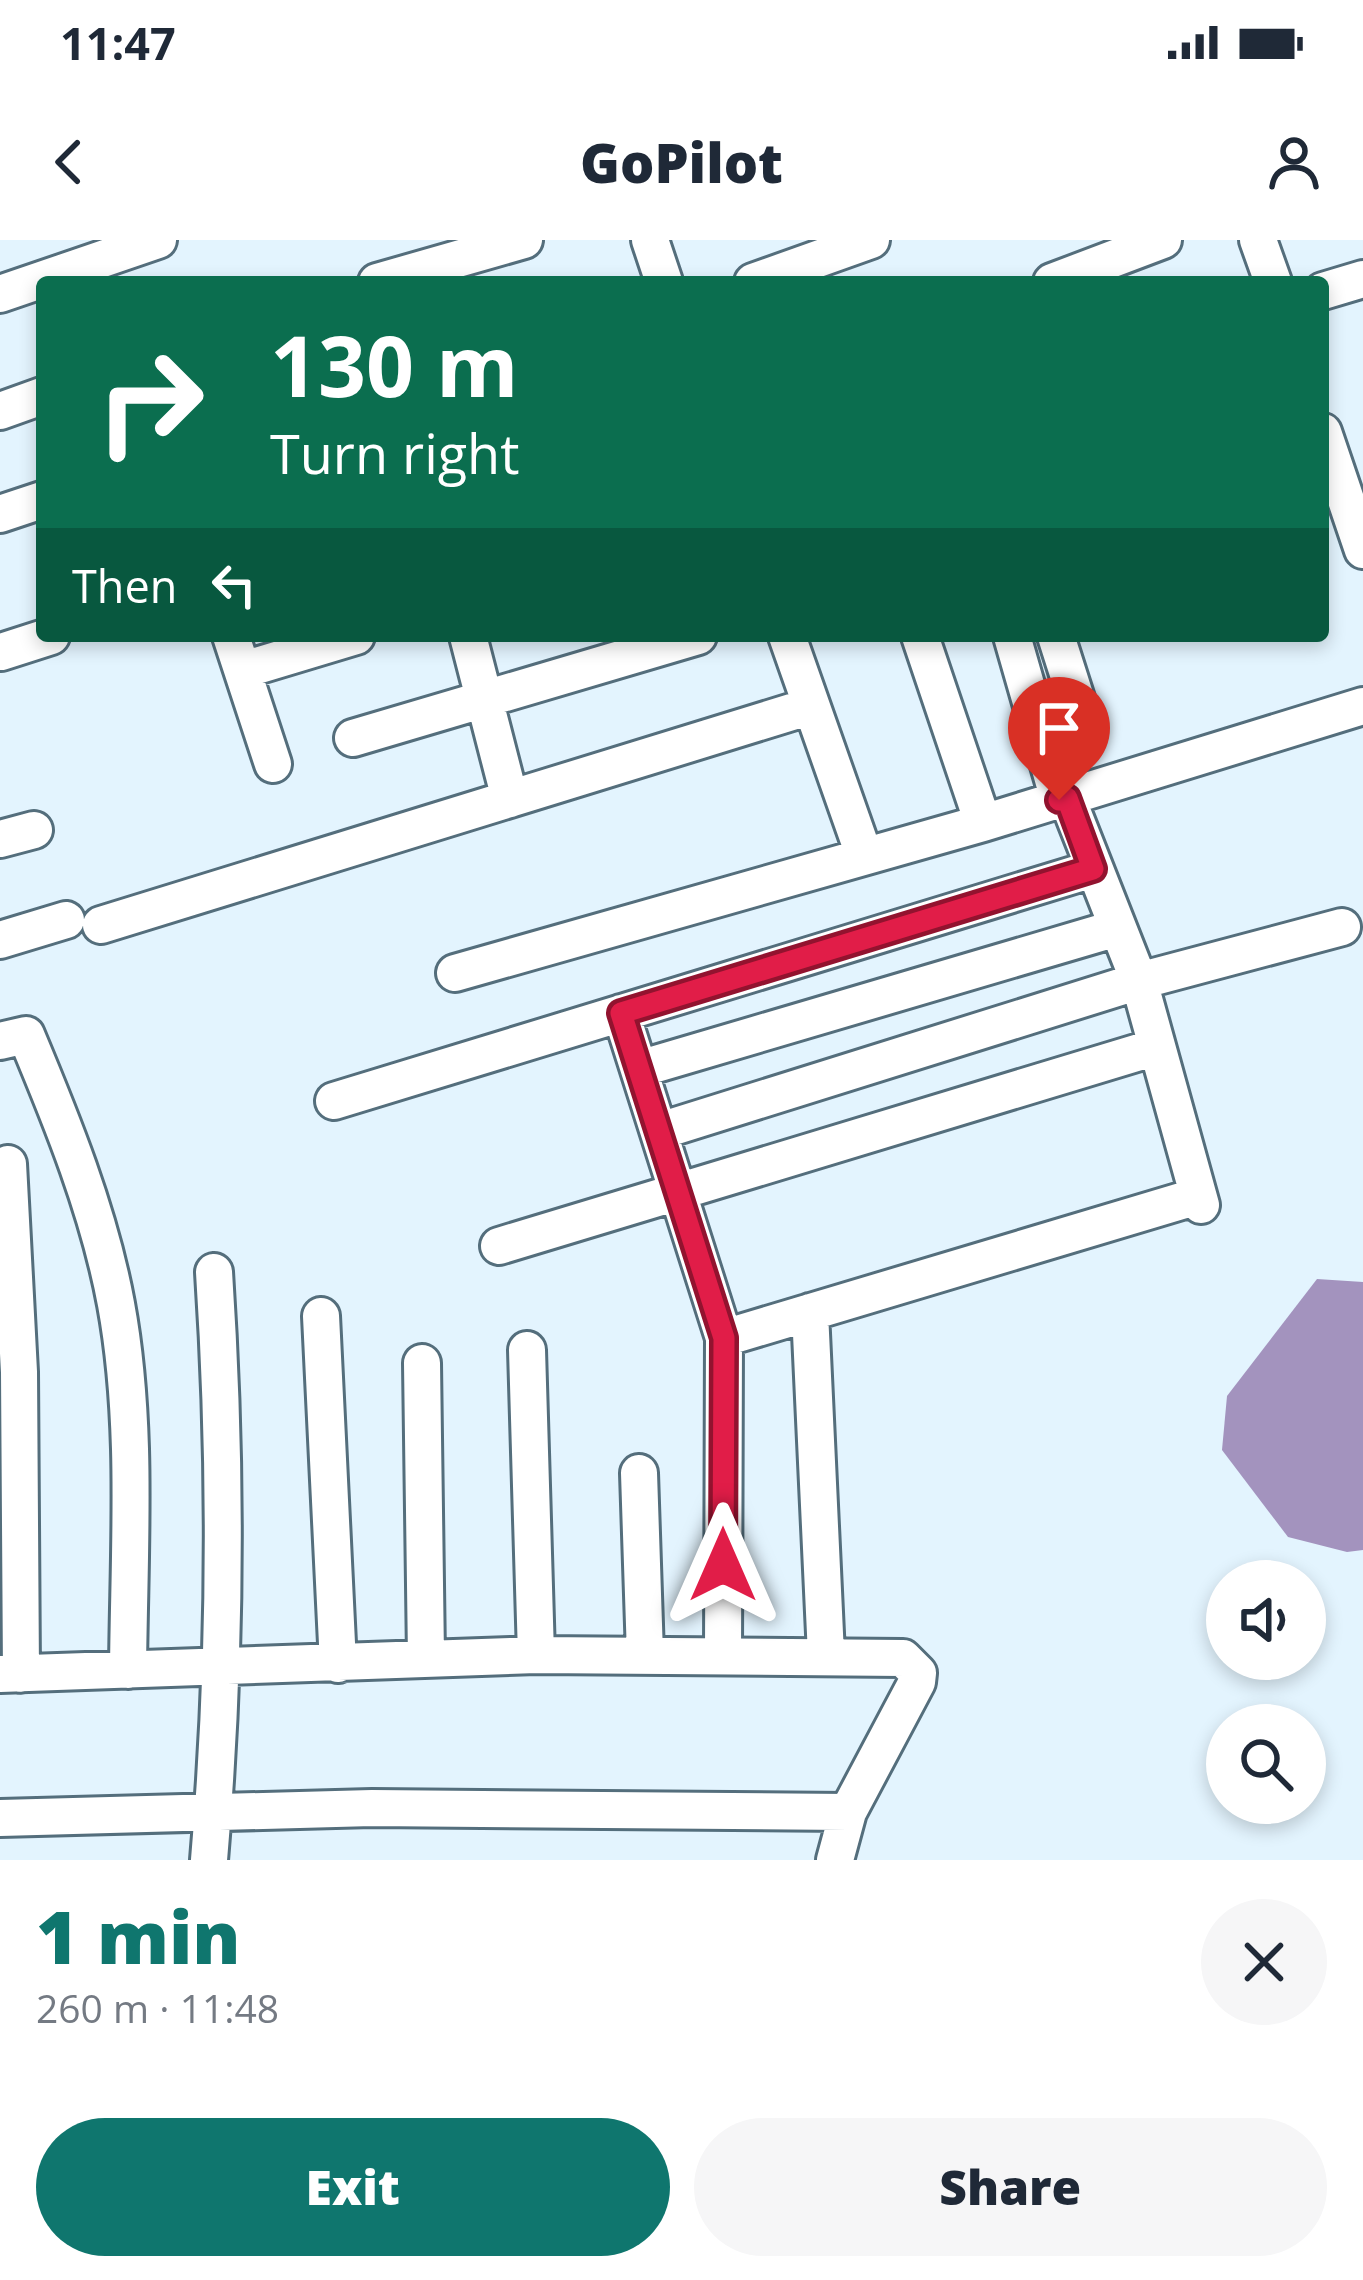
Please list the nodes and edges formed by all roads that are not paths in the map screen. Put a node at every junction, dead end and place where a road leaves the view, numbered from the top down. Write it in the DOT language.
graph roads {
  1 [pos="158,240"];
  2 [pos="524,240"];
  3 [pos="650,240"];
  4 [pos="871,240"];
  5 [pos="1163,240"];
  6 [pos="1258,240"];
  7 [pos="53,276"];
  8 [pos="398,276"];
  9 [pos="662,276"];
  10 [pos="770,276"];
  11 [pos="1068,276"];
  12 [pos="1271,276"];
  13 [pos="1363,279"];
  14 [pos="36,282"];
  15 [pos="1329,289"];
  16 [pos="0,294"];
  17 [pos="36,398"];
  18 [pos="0,410"];
  19 [pos="1333,495"];
  20 [pos="36,502"];
  21 [pos="0,514"];
  22 [pos="1363,550"];
  23 [pos="36,641"];
  24 [pos="314,642"];
  25 [pos="470,642"];
  26 [pos="678,642"];
  27 [pos="789,642"];
  28 [pos="922,642"];
  29 [pos="1014,642"];
  30 [pos="1058,642"];
  31 [pos="1,652"];
  32 [pos="237,653"];
  33 [pos="485,699"];
  34 [pos="1078,705"];
  35 [pos="811,706"];
  36 [pos="1363,706"];
  37 [pos="353,739"];
  38 [pos="272,764"];
  39 [pos="510,799"];
  40 [pos="1063,799"];
  41 [pos="983,823"];
  42 [pos="864,855"];
  43 [pos="1093,869"];
  44 [pos="1342,927"];
  45 [pos="1117,928"];
  46 [pos="0,940"];
  47 [pos="455,973"];
  48 [pos="1139,981"];
  49 [pos="621,1013"];
  50 [pos="0,1041"];
  51 [pos="1156,1047"];
  52 [pos="639,1069"];
  53 [pos="334,1101"];
  54 [pos="659,1131"];
  55 [pos="8,1164"];
  56 [pos="680,1192"];
  57 [pos="499,1246"];
  58 [pos="214,1272"];
  59 [pos="810,1312"];
  60 [pos="321,1316"];
  61 [pos="724,1338"];
  62 [pos="527,1350"];
  63 [pos="422,1363"];
  64 [pos="639,1473"];
  65 [pos="536,1655"];
  66 [pos="645,1655"];
  67 [pos="826,1655"];
  68 [pos="723,1656"];
  69 [pos="426,1658"];
  70 [pos="338,1664"];
  71 [pos="221,1667"];
  72 [pos="128,1670"];
  73 [pos="11,1674"];
  74 [pos="213,1810"];
  75 [pos="848,1812"];
  76 [pos="0,1819"];
  77 [pos="209,1860"];
  78 [pos="835,1860"];
  1 -- 7 [label="street"];
  2 -- 8 [label="street"];
  3 -- 9 [label="street"];
  4 -- 10 [label="street"];
  5 -- 11 [label="street"];
  6 -- 12 [label="street"];
  13 -- 15 [label="street"];
  14 -- 16 [label="street"];
  17 -- 18 [label="street"];
  19 -- 22 [label="street"];
  20 -- 21 [label="street"];
  23 -- 31 [label="street"];
  24 -- 32 [label="street"];
  25 -- 33 [label="street"];
  26 -- 33 [label="street"];
  27 -- 35 [label="street"];
  28 -- 41 [label="street"];
  29 -- 40 [label="street"];
  30 -- 34 [label="street"];
  32 -- 38 [label="street"];
  33 -- 37 [label="street"];
  33 -- 39 [label="street"];
  35 -- 39 [label="street"];
  35 -- 42 [label="street"];
  36 -- 40 [label="street"];
  39 -- 46 [label="street"];
  40 -- 41 [label="street"];
  40 -- 43 [label="street"];
  41 -- 42 [label="street"];
  42 -- 47 [label="street"];
  43 -- 45 [label="street"];
  43 -- 49 [label="street"];
  44 -- 48 [label="street"];
  45 -- 48 [label="street"];
  45 -- 52 [label="street"];
  48 -- 51 [label="street"];
  48 -- 54 [label="street"];
  49 -- 52 [label="street"];
  49 -- 53 [label="street"];
  50 -- 72 [label="street"];
  51 -- 56 [label="street"];
  51 -- 59 [label="street"];
  52 -- 54 [label="street"];
  54 -- 56 [label="street"];
  55 -- 73 [label="street"];
  56 -- 57 [label="street"];
  56 -- 61 [label="street"];
  58 -- 71 [label="street"];
  59 -- 61 [label="street"];
  59 -- 67 [label="street"];
  60 -- 70 [label="street"];
  61 -- 68 [label="street"];
  62 -- 65 [label="street"];
  63 -- 69 [label="street"];
  64 -- 66 [label="street"];
  65 -- 66 [label="street"];
  65 -- 69 [label="street"];
  66 -- 68 [label="street"];
  67 -- 68 [label="street"];
  67 -- 75 [label="street"];
  69 -- 70 [label="street"];
  70 -- 71 [label="street"];
  71 -- 72 [label="street"];
  71 -- 74 [label="street"];
  72 -- 73 [label="street"];
  74 -- 75 [label="street"];
  74 -- 76 [label="street"];
  74 -- 77 [label="street"];
  75 -- 78 [label="street"];
}
